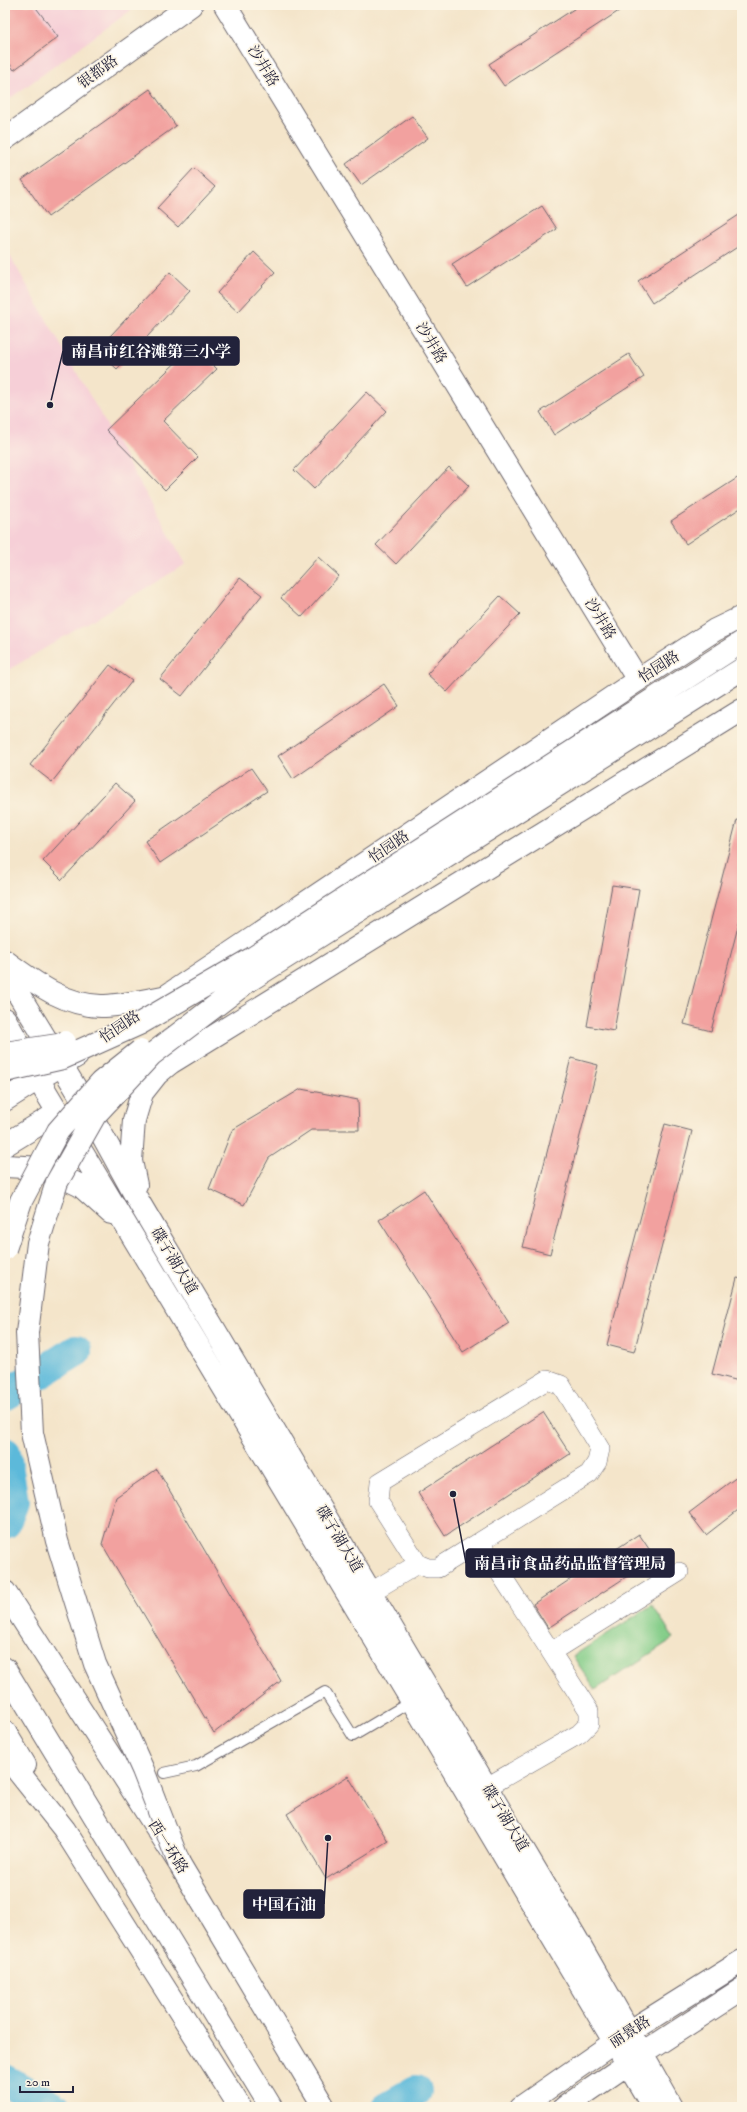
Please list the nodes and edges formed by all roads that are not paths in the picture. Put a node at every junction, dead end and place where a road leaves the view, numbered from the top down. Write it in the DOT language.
graph roads {
  1 [pos="190,5"];
  2 [pos="225,5"];
  3 [pos="5,139"];
  4 [pos="742,618"];
  5 [pos="742,642"];
  6 [pos="742,669"];
  7 [pos="638,680"];
  8 [pos="742,710"];
  9 [pos="251,959"];
  10 [pos="5,961"];
  11 [pos="5,972"];
  12 [pos="243,985"];
  13 [pos="165,997"];
  14 [pos="5,1019"];
  15 [pos="5,1053"];
  16 [pos="172,1062"];
  17 [pos="62,1066"];
  18 [pos="5,1071"];
  19 [pos="38,1079"];
  20 [pos="5,1100"];
  21 [pos="84,1102"];
  22 [pos="59,1112"];
  23 [pos="5,1145"];
  24 [pos="5,1166"];
  25 [pos="140,1204"];
  26 [pos="135,1239"];
  27 [pos="5,1249"];
  28 [pos="480,1542"];
  29 [pos="418,1564"];
  30 [pos="679,1572"];
  31 [pos="5,1592"];
  32 [pos="371,1592"];
  33 [pos="551,1652"];
  34 [pos="5,1669"];
  35 [pos="412,1701"];
  36 [pos="5,1732"];
  37 [pos="5,1755"];
  38 [pos="164,1773"];
  39 [pos="487,1788"];
  40 [pos="64,1829"];
  41 [pos="179,1863"];
  42 [pos="742,1960"];
  43 [pos="742,1988"];
  44 [pos="622,2037"];
  45 [pos="635,2059"];
  46 [pos="240,2107"];
  47 [pos="271,2107"];
  48 [pos="324,2107"];
  49 [pos="521,2107"];
  50 [pos="565,2107"];
  51 [pos="653,2107"];
  52 [pos="672,2107"];
  1 -- 3 [label="main road, 银都路"];
  2 -- 7 [label="main road, 沙井路"];
  4 -- 7 [label="main road, 怡园路"];
  5 -- 9 [label="main road, bridge"];
  6 -- 12 [label="main road, bridge"];
  7 -- 13 [label="main road, 怡园路"];
  8 -- 16 [label="main road"];
  9 -- 15 [label="main road, bridge"];
  9 -- 18 [label="main road, bridge"];
  10 -- 13 [label="main road"];
  11 -- 17 [label="main road, 碟子湖大道"];
  12 -- 27 [label="main road, bridge"];
  12 -- 41 [label="main road, bridge"];
  13 -- 17 [label="main road, 怡园路"];
  14 -- 19 [label="main road, 碟子湖大道"];
  16 -- 21 [label="main road"];
  16 -- 25 [label="main road"];
  17 -- 19 [label="main road, 怡园路"];
  17 -- 21 [label="main road, 碟子湖大道"];
  19 -- 20 [label="main road, 怡园路"];
  19 -- 22 [label="main road, 碟子湖大道"];
  21 -- 22 [label="main road"];
  21 -- 25 [label="main road, 碟子湖大道"];
  22 -- 23 [label="main road"];
  22 -- 26 [label="main road, 碟子湖大道"];
  24 -- 26 [label="main road"];
  25 -- 32 [label="main road, 碟子湖大道"];
  26 -- 35 [label="main road, 碟子湖大道"];
  28 -- 29 [label="street"];
  28 -- 29 [label="street"];
  28 -- 33 [label="street"];
  29 -- 32 [label="street"];
  30 -- 33 [label="street"];
  31 -- 41 [label="main road, 西一环路, bridge"];
  32 -- 39 [label="main road, 碟子湖大道"];
  33 -- 39 [label="street"];
  34 -- 47 [label="main road"];
  35 -- 38 [label="lane"];
  35 -- 44 [label="main road, 碟子湖大道"];
  36 -- 40 [label="main road"];
  37 -- 40 [label="main road"];
  39 -- 44 [label="main road, 碟子湖大道"];
  40 -- 46 [label="main road"];
  41 -- 48 [label="main road, 西一环路"];
  42 -- 44 [label="main road, 丽景路"];
  43 -- 45 [label="main road, 丽景路"];
  44 -- 45 [label="main road, 碟子湖大道"];
  44 -- 49 [label="main road, 丽景路"];
  45 -- 50 [label="main road, 丽景路"];
  45 -- 51 [label="main road, 碟子湖大道"];
  45 -- 52 [label="main road, 碟子湖大道"];
}
